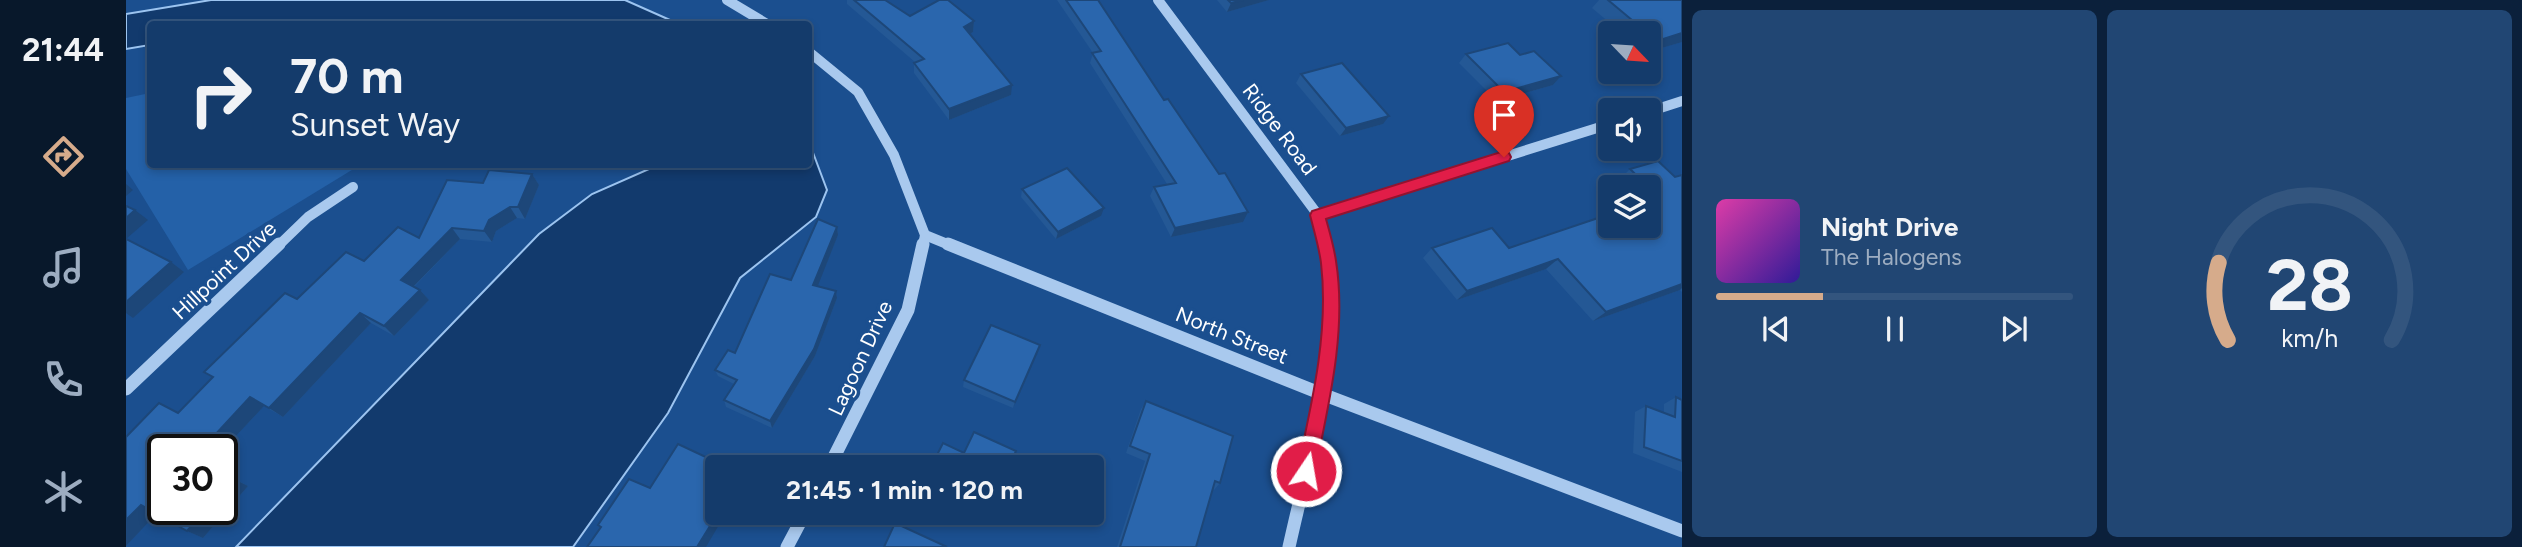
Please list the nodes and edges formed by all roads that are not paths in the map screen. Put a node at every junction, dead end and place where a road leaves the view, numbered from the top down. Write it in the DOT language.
graph roads {
  1 [pos="727,0"];
  2 [pos="1158,0"];
  3 [pos="762,21"];
  4 [pos="812,54"];
  5 [pos="1682,101"];
  6 [pos="1661,108"];
  7 [pos="1598,128"];
  8 [pos="353,187"];
  9 [pos="1318,215"];
  10 [pos="925,235"];
  11 [pos="126,389"];
  12 [pos="1322,394"];
  13 [pos="836,455"];
  14 [pos="799,525"];
  15 [pos="1682,531"];
  16 [pos="787,547"];
  17 [pos="1289,547"];
  1 -- 3 [label="street"];
  2 -- 9 [label="street, Ridge Road"];
  4 -- 10 [label="street"];
  5 -- 6 [label="street"];
  7 -- 9 [label="street"];
  8 -- 11 [label="street, Hillpoint Drive"];
  9 -- 12 [label="street, Ridge Road"];
  10 -- 12 [label="street, North Street"];
  10 -- 13 [label="street, Lagoon Drive"];
  12 -- 15 [label="street, North Street"];
  12 -- 17 [label="street, Ridge Road"];
  14 -- 16 [label="street"];
}
